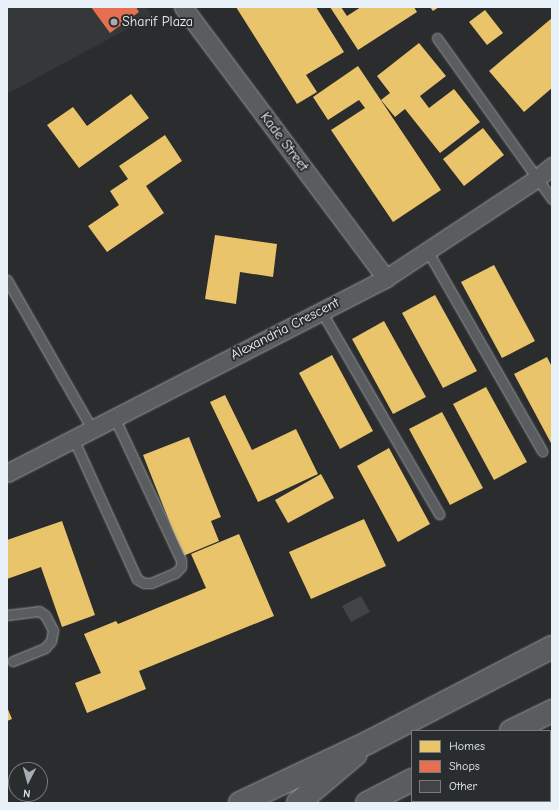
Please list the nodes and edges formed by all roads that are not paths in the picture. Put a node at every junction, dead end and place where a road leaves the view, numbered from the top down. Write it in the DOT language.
graph roads {
  1 [pos="183,7"];
  2 [pos="437,38"];
  3 [pos="552,166"];
  4 [pos="536,179"];
  5 [pos="552,199"];
  6 [pos="428,250"];
  7 [pos="386,278"];
  8 [pos="7,280"];
  9 [pos="321,311"];
  10 [pos="114,417"];
  11 [pos="92,429"];
  12 [pos="73,438"];
  13 [pos="542,451"];
  14 [pos="7,472"];
  15 [pos="440,514"];
  16 [pos="7,615"];
  17 [pos="552,647"];
  18 [pos="13,661"];
  19 [pos="552,711"];
  20 [pos="514,730"];
  21 [pos="369,742"];
  22 [pos="411,781"];
  23 [pos="240,803"];
  24 [pos="298,803"];
  25 [pos="367,803"];
  1 -- 7 [label="street, Kade Street"];
  2 -- 4 [label="lane"];
  3 -- 4 [label="street, Alexandria Crescent"];
  4 -- 5 [label="lane"];
  4 -- 6 [label="street, Alexandria Crescent"];
  6 -- 7 [label="street, Alexandria Crescent"];
  6 -- 13 [label="lane"];
  7 -- 9 [label="street, Alexandria Crescent"];
  8 -- 11 [label="lane"];
  9 -- 10 [label="street, Alexandria Crescent"];
  9 -- 15 [label="lane"];
  10 -- 11 [label="street, Alexandria Crescent"];
  10 -- 12 [label="lane"];
  11 -- 12 [label="street, Alexandria Crescent"];
  12 -- 14 [label="street, Alexandria Crescent"];
  16 -- 18 [label="lane"];
  17 -- 21 [label="highway"];
  19 -- 20 [label="highway"];
  21 -- 23 [label="highway"];
  21 -- 24 [label="highway"];
  22 -- 25 [label="highway"];
}
